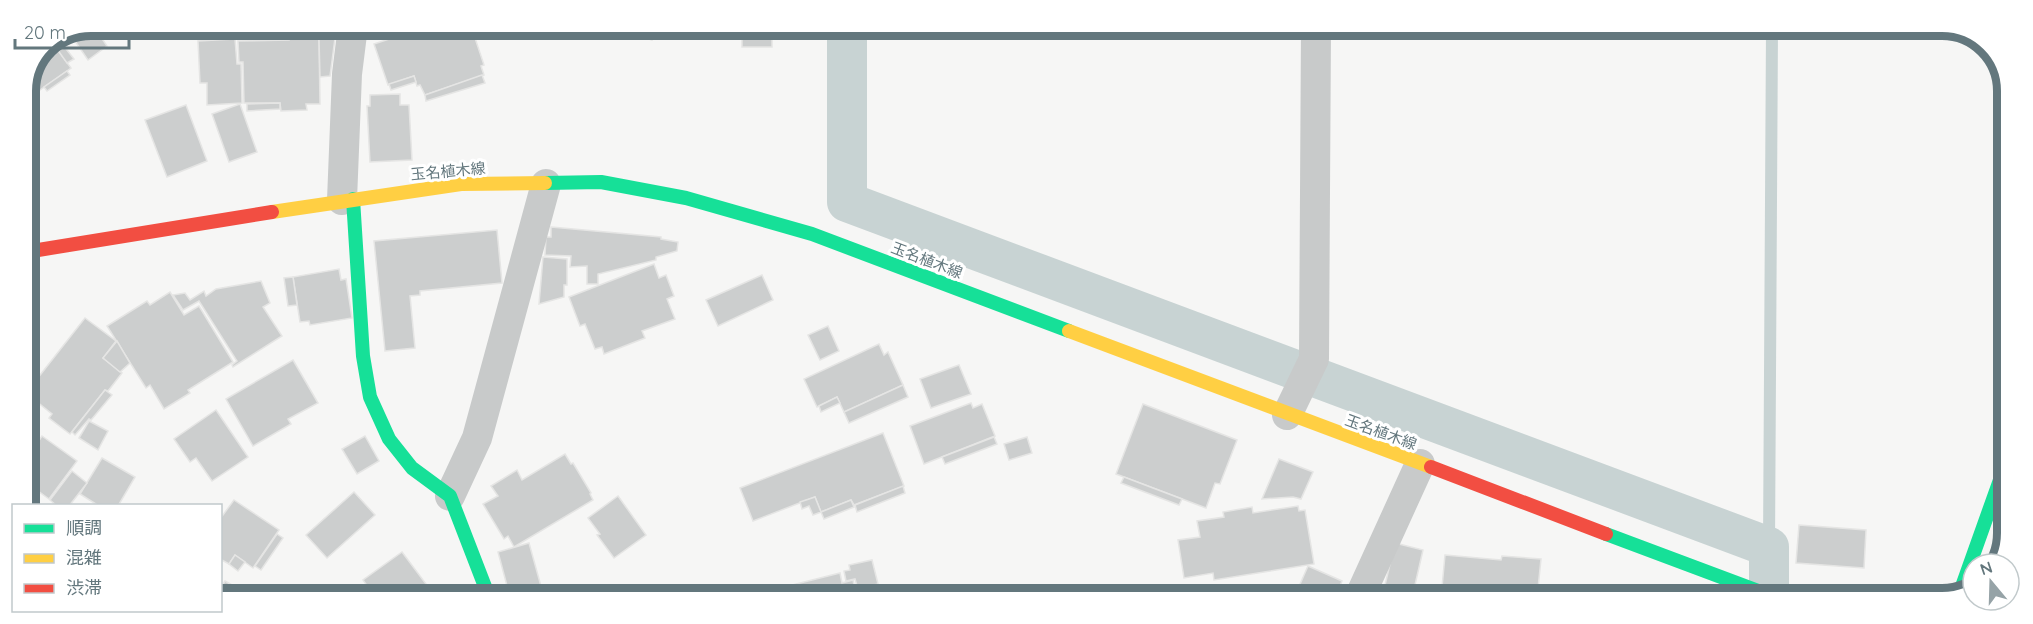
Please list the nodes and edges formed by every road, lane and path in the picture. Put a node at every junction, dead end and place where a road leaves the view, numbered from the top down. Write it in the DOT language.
graph roads {
  1 [pos="352,36"];
  2 [pos="1316,36"];
  3 [pos="546,183"];
  4 [pos="347,200"];
  5 [pos="36,250"];
  6 [pos="1287,415"];
  7 [pos="1420,464"];
  8 [pos="1997,488"];
  9 [pos="450,496"];
  10 [pos="1963,584"];
  11 [pos="486,588"];
  12 [pos="1364,588"];
  13 [pos="1750,588"];
  1 -- 4 [label="street"];
  2 -- 6 [label="street"];
  3 -- 4 [label="main road, 玉名植木線"];
  3 -- 6 [label="main road, 玉名植木線"];
  3 -- 9 [label="street"];
  4 -- 5 [label="main road, 玉名植木線"];
  4 -- 9 [label="main road"];
  6 -- 7 [label="main road, 玉名植木線"];
  7 -- 12 [label="street"];
  7 -- 13 [label="main road, 玉名植木線"];
  8 -- 10 [label="main road"];
  9 -- 11 [label="main road"];
}
